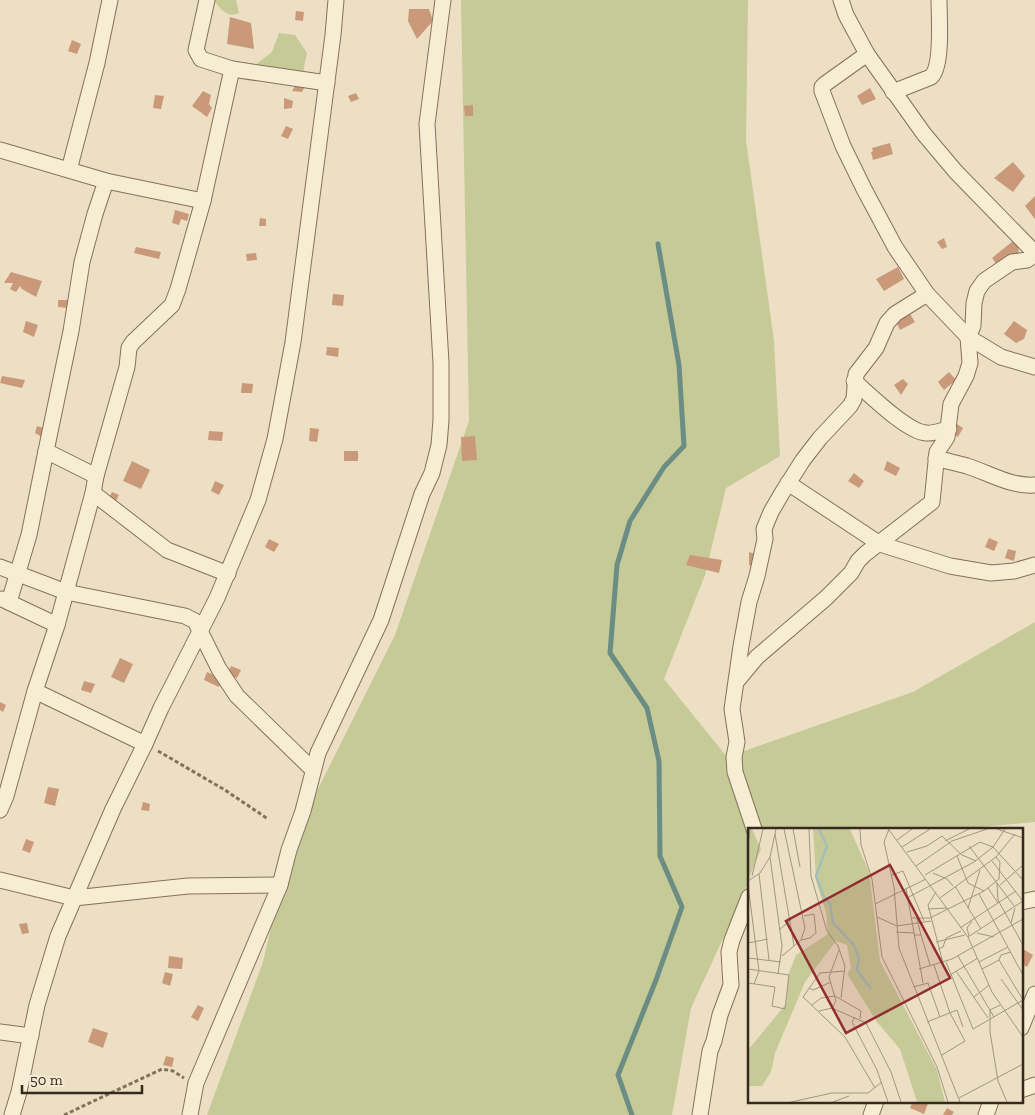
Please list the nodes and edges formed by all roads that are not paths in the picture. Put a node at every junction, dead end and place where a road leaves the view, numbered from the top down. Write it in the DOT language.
graph roads {
  1 [pos="110,0"];
  2 [pos="207,0"];
  3 [pos="336,0"];
  4 [pos="443,0"];
  5 [pos="841,0"];
  6 [pos="939,0"];
  7 [pos="867,54"];
  8 [pos="232,69"];
  9 [pos="327,83"];
  10 [pos="893,92"];
  11 [pos="0,150"];
  12 [pos="69,170"];
  13 [pos="106,181"];
  14 [pos="203,201"];
  15 [pos="1035,253"];
  16 [pos="927,294"];
  17 [pos="968,337"];
  18 [pos="1035,367"];
  19 [pos="854,381"];
  20 [pos="949,429"];
  21 [pos="46,451"];
  22 [pos="936,458"];
  23 [pos="96,476"];
  24 [pos="788,483"];
  25 [pos="1035,485"];
  26 [pos="93,493"];
  27 [pos="880,544"];
  28 [pos="1035,565"];
  29 [pos="0,567"];
  30 [pos="17,574"];
  31 [pos="228,574"];
  32 [pos="66,592"];
  33 [pos="4,600"];
  34 [pos="57,625"];
  35 [pos="201,632"];
  36 [pos="737,681"];
  37 [pos="35,690"];
  38 [pos="146,744"];
  39 [pos="313,770"];
  40 [pos="2,800"];
  41 [pos="754,828"];
  42 [pos="0,880"];
  43 [pos="280,885"];
  44 [pos="74,898"];
  45 [pos="1035,899"];
  46 [pos="748,900"];
  47 [pos="1022,902"];
  48 [pos="1035,994"];
  49 [pos="1022,1026"];
  50 [pos="0,1032"];
  51 [pos="31,1036"];
  52 [pos="1035,1086"];
  53 [pos="1022,1090"];
  54 [pos="876,1102"];
  55 [pos="991,1102"];
  56 [pos="12,1115"];
  57 [pos="190,1115"];
  58 [pos="700,1115"];
  59 [pos="871,1115"];
  60 [pos="986,1115"];
  1 -- 12 [label="street"];
  2 -- 8 [label="street"];
  3 -- 9 [label="street"];
  4 -- 39 [label="street"];
  5 -- 7 [label="street"];
  6 -- 10 [label="street"];
  7 -- 10 [label="street"];
  7 -- 16 [label="street"];
  8 -- 9 [label="street"];
  8 -- 14 [label="street"];
  9 -- 31 [label="street"];
  10 -- 15 [label="street"];
  11 -- 12 [label="street"];
  12 -- 13 [label="street"];
  13 -- 14 [label="street"];
  13 -- 21 [label="street"];
  14 -- 23 [label="street"];
  15 -- 17 [label="street"];
  16 -- 17 [label="street"];
  16 -- 19 [label="street"];
  17 -- 18 [label="street"];
  17 -- 20 [label="street"];
  19 -- 20 [label="street"];
  19 -- 24 [label="street"];
  20 -- 22 [label="street"];
  21 -- 23 [label="street"];
  21 -- 30 [label="street"];
  22 -- 25 [label="street"];
  22 -- 27 [label="street"];
  23 -- 26 [label="street"];
  24 -- 27 [label="street"];
  24 -- 36 [label="street"];
  26 -- 31 [label="street"];
  26 -- 32 [label="street"];
  27 -- 28 [label="street"];
  27 -- 36 [label="street"];
  29 -- 30 [label="street"];
  30 -- 32 [label="street"];
  30 -- 33 [label="street"];
  31 -- 35 [label="street"];
  32 -- 34 [label="street"];
  32 -- 35 [label="street"];
  33 -- 34 [label="street"];
  34 -- 37 [label="street"];
  35 -- 38 [label="street"];
  35 -- 39 [label="street"];
  36 -- 41 [label="street"];
  37 -- 38 [label="street"];
  37 -- 40 [label="street"];
  38 -- 44 [label="street"];
  39 -- 43 [label="street"];
  42 -- 44 [label="street"];
  43 -- 44 [label="street"];
  43 -- 57 [label="street"];
  44 -- 51 [label="street"];
  45 -- 47 [label="street"];
  46 -- 58 [label="street"];
  48 -- 49 [label="street"];
  50 -- 51 [label="street"];
  51 -- 56 [label="street"];
  52 -- 53 [label="street"];
  54 -- 59 [label="street"];
  55 -- 60 [label="street"];
}
